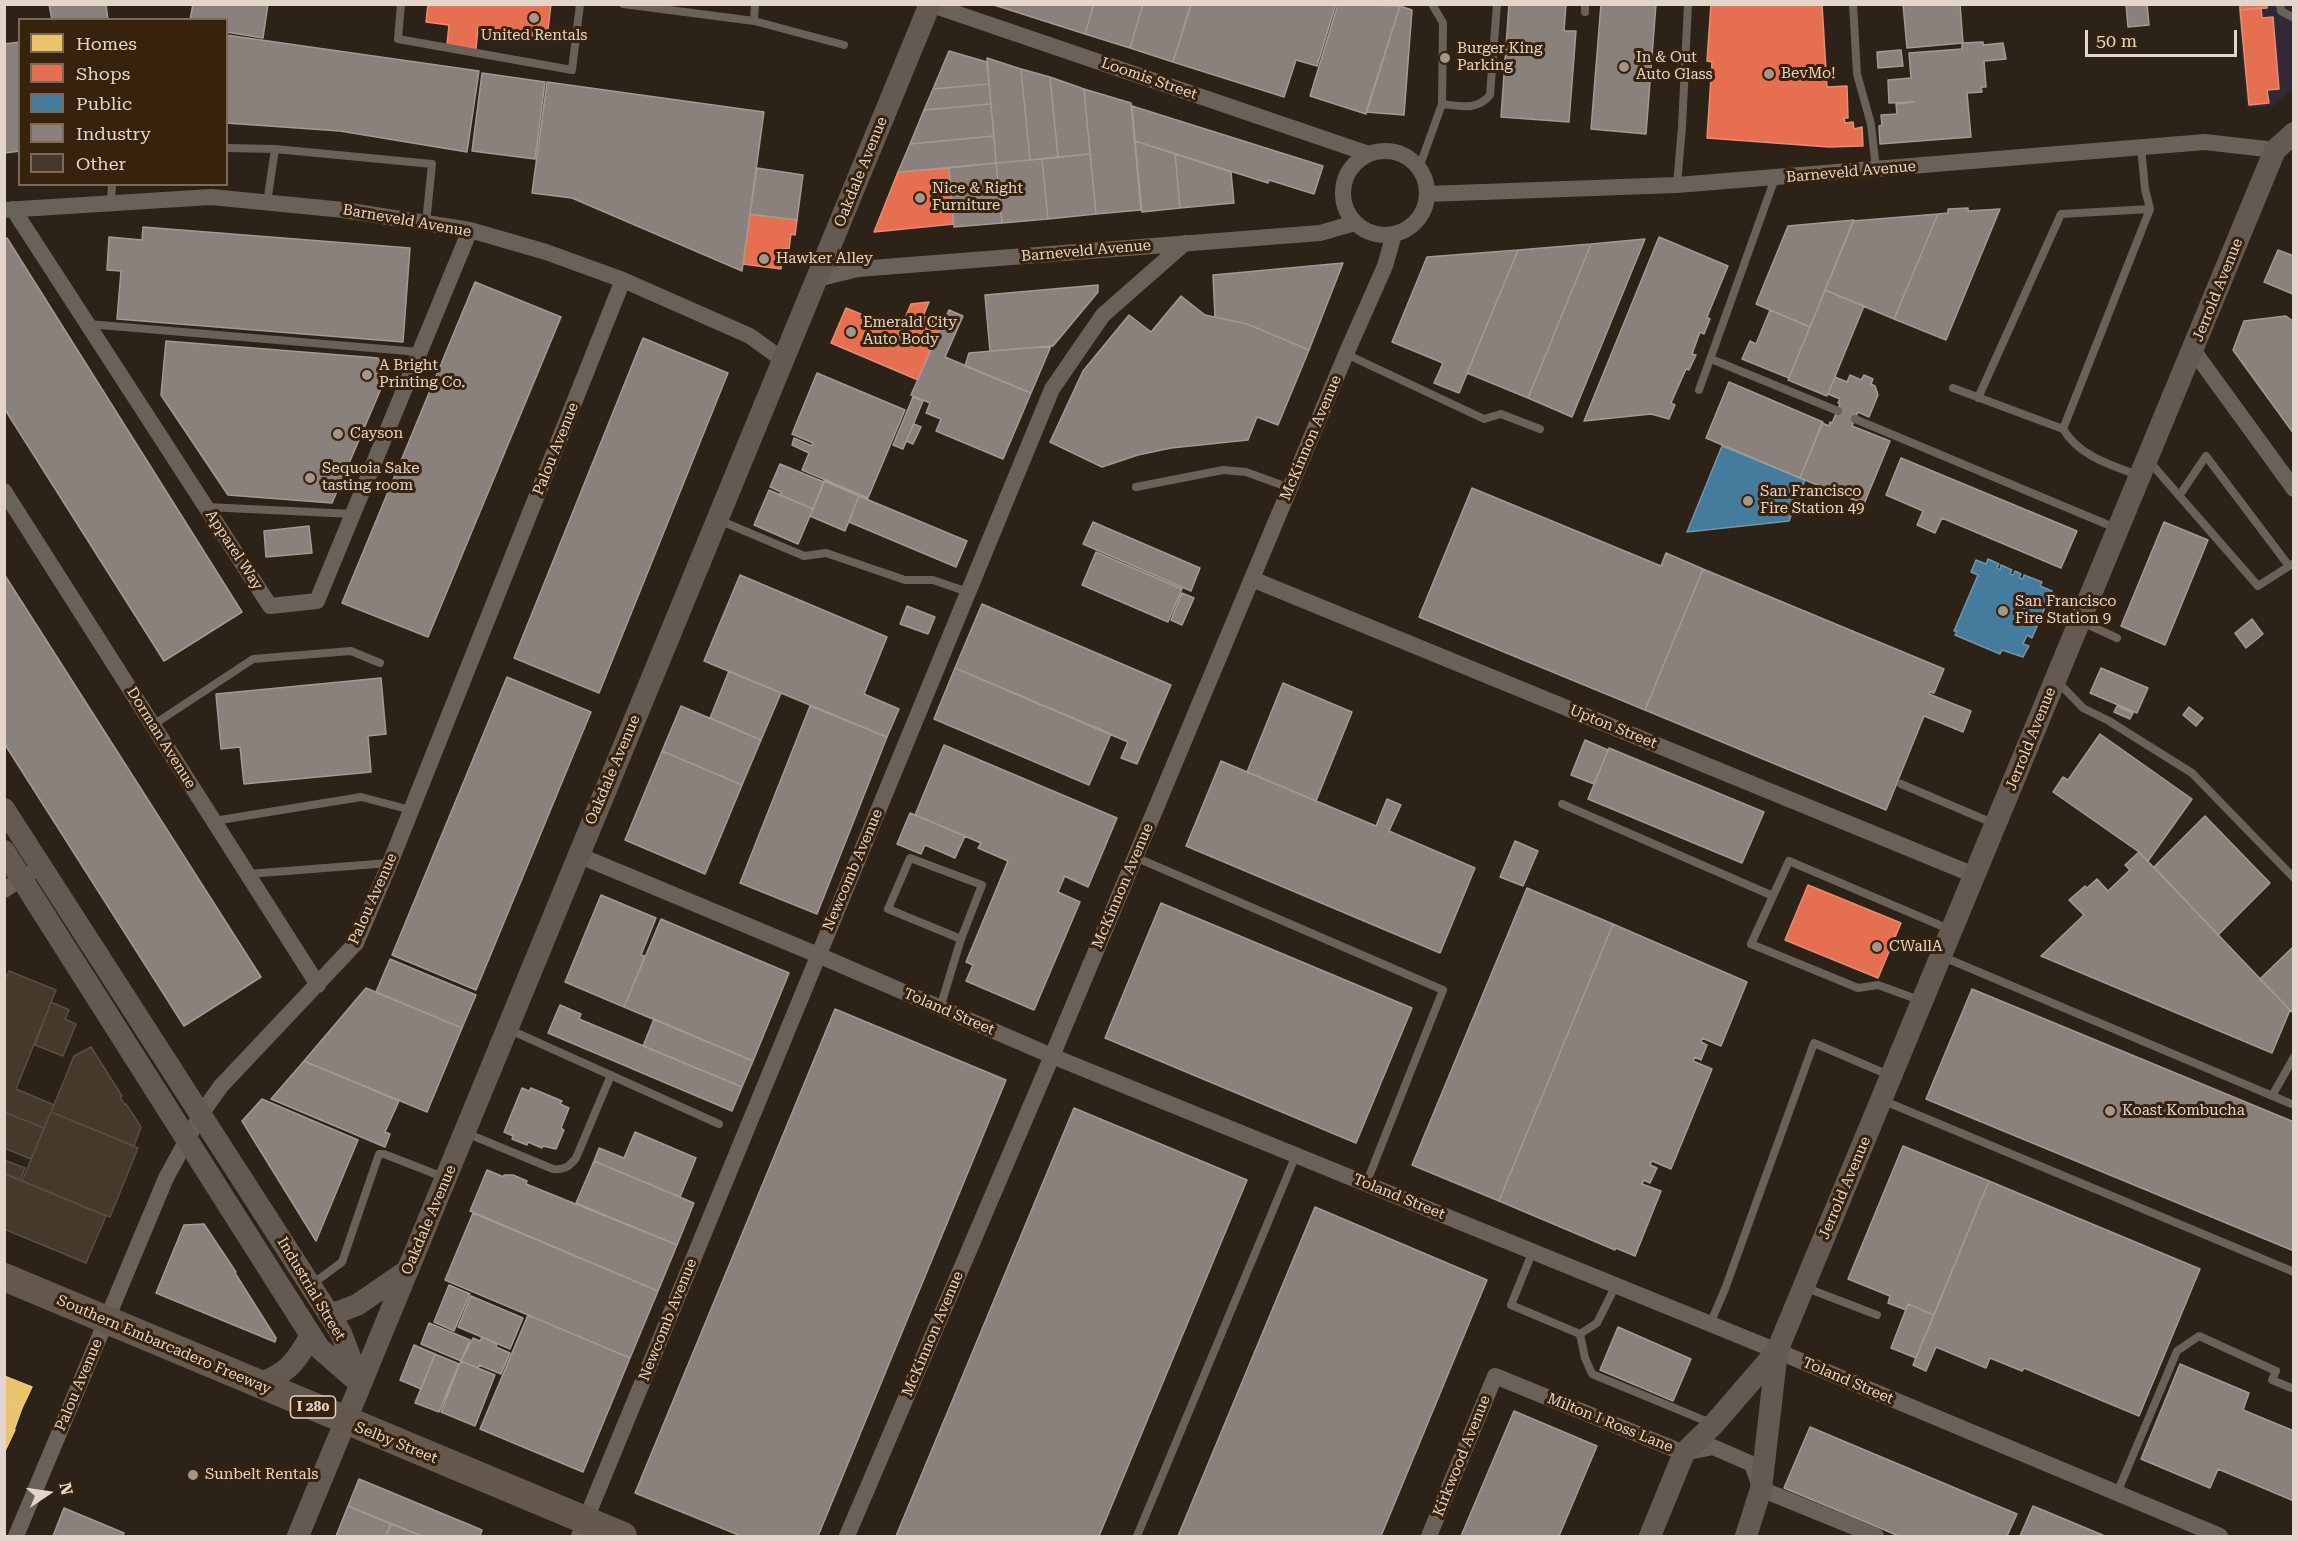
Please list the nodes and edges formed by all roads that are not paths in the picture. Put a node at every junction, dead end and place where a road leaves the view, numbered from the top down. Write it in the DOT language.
graph roads {
  1 [pos="401,4"];
  2 [pos="580,4"];
  3 [pos="623,4"];
  4 [pos="755,4"];
  5 [pos="1431,4"];
  6 [pos="1497,4"];
  7 [pos="1688,4"];
  8 [pos="1853,4"];
  9 [pos="2280,4"];
  10 [pos="929,5"];
  11 [pos="2294,18"];
  12 [pos="754,21"];
  13 [pos="844,45"];
  14 [pos="1442,104"];
  15 [pos="2288,139"];
  16 [pos="2141,146"];
  17 [pos="228,148"];
  18 [pos="275,149"];
  19 [pos="1369,154"];
  20 [pos="1419,168"];
  21 [pos="1876,170"];
  22 [pos="1775,178"];
  23 [pos="1677,185"];
  24 [pos="112,186"];
  25 [pos="1427,194"];
  26 [pos="111,202"];
  27 [pos="267,203"];
  28 [pos="9,209"];
  29 [pos="2150,209"];
  30 [pos="426,223"];
  31 [pos="1355,223"];
  32 [pos="470,231"];
  33 [pos="1394,234"];
  34 [pos="1185,243"];
  35 [pos="817,279"];
  36 [pos="623,280"];
  37 [pos="88,324"];
  38 [pos="2193,350"];
  39 [pos="420,352"];
  40 [pos="1346,354"];
  41 [pos="1711,358"];
  42 [pos="783,360"];
  43 [pos="1953,388"];
  44 [pos="1699,390"];
  45 [pos="1978,398"];
  46 [pos="1838,411"];
  47 [pos="1855,419"];
  48 [pos="1540,429"];
  49 [pos="2063,429"];
  50 [pos="2144,468"];
  51 [pos="1136,487"];
  52 [pos="1290,488"];
  53 [pos="2294,489"];
  54 [pos="4,491"];
  55 [pos="2179,496"];
  56 [pos="206,507"];
  57 [pos="353,514"];
  58 [pos="717,519"];
  59 [pos="2118,529"];
  60 [pos="2291,564"];
  61 [pos="1252,579"];
  62 [pos="968,592"];
  63 [pos="2080,621"];
  64 [pos="2117,638"];
  65 [pos="380,663"];
  66 [pos="2056,679"];
  67 [pos="153,725"];
  68 [pos="1900,784"];
  69 [pos="1562,804"];
  70 [pos="4,809"];
  71 [pos="411,810"];
  72 [pos="214,821"];
  73 [pos="1996,825"];
  74 [pos="4,851"];
  75 [pos="578,855"];
  76 [pos="1136,857"];
  77 [pos="390,863"];
  78 [pos="41,866"];
  79 [pos="248,874"];
  80 [pos="1974,875"];
  81 [pos="2294,878"];
  82 [pos="13,884"];
  83 [pos="1773,896"];
  84 [pos="1951,930"];
  85 [pos="961,939"];
  86 [pos="818,955"];
  87 [pos="1941,956"];
  88 [pos="318,985"];
  89 [pos="1922,1001"];
  90 [pos="940,1008"];
  91 [pos="508,1029"];
  92 [pos="1052,1056"];
  93 [pos="2294,1057"];
  94 [pos="611,1076"];
  95 [pos="1891,1076"];
  96 [pos="2272,1096"];
  97 [pos="1881,1100"];
  98 [pos="2294,1105"];
  99 [pos="201,1114"];
  100 [pos="719,1124"];
  101 [pos="465,1132"];
  102 [pos="187,1138"];
  103 [pos="1296,1155"];
  104 [pos="447,1178"];
  105 [pos="1366,1184"];
  106 [pos="1532,1252"];
  107 [pos="408,1270"];
  108 [pos="2294,1272"];
  109 [pos="4,1279"];
  110 [pos="310,1285"];
  111 [pos="1616,1285"];
  112 [pos="1803,1287"];
  113 [pos="4,1291"];
  114 [pos="330,1315"];
  115 [pos="1877,1315"];
  116 [pos="105,1323"];
  117 [pos="1710,1324"];
  118 [pos="1580,1334"];
  119 [pos="311,1335"];
  120 [pos="1777,1351"];
  121 [pos="1496,1376"];
  122 [pos="360,1383"];
  123 [pos="255,1385"];
  124 [pos="2294,1389"];
  125 [pos="346,1422"];
  126 [pos="1714,1424"];
  127 [pos="1684,1453"];
  128 [pos="1761,1489"];
  129 [pos="2116,1493"];
  130 [pos="586,1531"];
  131 [pos="16,1536"];
  132 [pos="298,1536"];
  133 [pos="622,1536"];
  134 [pos="847,1536"];
  135 [pos="1137,1536"];
  136 [pos="1430,1536"];
  137 [pos="1650,1536"];
  138 [pos="1746,1536"];
  139 [pos="1876,1536"];
  140 [pos="2220,1536"];
  1 -- 2 [label="lane"];
  3 -- 12 [label="lane"];
  4 -- 12 [label="lane"];
  5 -- 14 [label="lane"];
  6 -- 14 [label="lane"];
  7 -- 23 [label="lane"];
  8 -- 21 [label="lane"];
  9 -- 11 [label="lane"];
  10 -- 19 [label="street, Loomis Street"];
  10 -- 35 [label="street, Oakdale Avenue"];
  12 -- 13 [label="lane"];
  14 -- 20 [label="lane"];
  15 -- 16 [label="street, Barneveld Avenue"];
  15 -- 38 [label="street, Jerrold Avenue"];
  16 -- 21 [label="street, Barneveld Avenue"];
  16 -- 29 [label="lane"];
  17 -- 18 [label="lane"];
  18 -- 27 [label="lane"];
  18 -- 30 [label="lane"];
  19 -- 20 [label="street"];
  19 -- 31 [label="street"];
  20 -- 25 [label="street"];
  21 -- 22 [label="street, Barneveld Avenue"];
  22 -- 23 [label="street, Barneveld Avenue"];
  22 -- 41 [label="lane"];
  23 -- 25 [label="street, Barneveld Avenue"];
  24 -- 26 [label="lane"];
  25 -- 33 [label="street"];
  26 -- 27 [label="street, Barneveld Avenue"];
  26 -- 28 [label="street, Barneveld Avenue"];
  27 -- 30 [label="street, Barneveld Avenue"];
  28 -- 37 [label="street, Apparel Way"];
  29 -- 45 [label="lane"];
  29 -- 49 [label="lane"];
  30 -- 32 [label="street, Barneveld Avenue"];
  31 -- 33 [label="street"];
  31 -- 34 [label="street, Barneveld Avenue"];
  32 -- 36 [label="street, Barneveld Avenue"];
  32 -- 39 [label="street, Apparel Way"];
  33 -- 40 [label="street, McKinnon Avenue"];
  34 -- 35 [label="street, Barneveld Avenue"];
  34 -- 62 [label="street, Newcomb Avenue"];
  35 -- 42 [label="street, Oakdale Avenue"];
  36 -- 42 [label="street, Barneveld Avenue"];
  36 -- 71 [label="street, Palou Avenue"];
  37 -- 39 [label="lane"];
  37 -- 56 [label="street, Apparel Way"];
  38 -- 50 [label="street, Jerrold Avenue"];
  38 -- 53 [label="street"];
  39 -- 57 [label="street, Apparel Way"];
  40 -- 48 [label="lane"];
  40 -- 52 [label="street, McKinnon Avenue"];
  41 -- 44 [label="lane"];
  41 -- 46 [label="lane"];
  42 -- 58 [label="street, Oakdale Avenue"];
  43 -- 45 [label="lane"];
  45 -- 49 [label="lane"];
  47 -- 59 [label="lane"];
  49 -- 50 [label="lane"];
  50 -- 55 [label="lane"];
  50 -- 59 [label="street, Jerrold Avenue"];
  51 -- 52 [label="lane"];
  52 -- 61 [label="street, McKinnon Avenue"];
  54 -- 67 [label="street, Dorman Avenue"];
  55 -- 60 [label="lane"];
  55 -- 60 [label="lane"];
  56 -- 57 [label="lane"];
  56 -- 57 [label="street, Apparel Way"];
  58 -- 62 [label="lane"];
  58 -- 75 [label="street, Oakdale Avenue"];
  59 -- 63 [label="street, Jerrold Avenue"];
  61 -- 76 [label="street, McKinnon Avenue"];
  61 -- 80 [label="street, Upton Street"];
  62 -- 86 [label="street, Newcomb Avenue"];
  63 -- 64 [label="lane"];
  63 -- 66 [label="street, Jerrold Avenue"];
  65 -- 67 [label="lane"];
  66 -- 73 [label="street, Jerrold Avenue"];
  66 -- 81 [label="lane"];
  67 -- 72 [label="street, Dorman Avenue"];
  68 -- 73 [label="lane"];
  69 -- 83 [label="lane"];
  70 -- 78 [label="street, Industrial Street"];
  71 -- 72 [label="lane"];
  71 -- 77 [label="street, Palou Avenue"];
  72 -- 79 [label="street, Dorman Avenue"];
  73 -- 80 [label="street, Jerrold Avenue"];
  74 -- 82 [label="street, Industrial Street"];
  75 -- 86 [label="street, Toland Street"];
  75 -- 91 [label="street, Oakdale Avenue"];
  76 -- 92 [label="street, McKinnon Avenue"];
  76 -- 105 [label="lane"];
  77 -- 79 [label="lane"];
  77 -- 88 [label="street, Palou Avenue"];
  78 -- 82 [label="street"];
  78 -- 99 [label="street, Industrial Street"];
  79 -- 88 [label="street, Dorman Avenue"];
  80 -- 84 [label="street, Jerrold Avenue"];
  82 -- 102 [label="street, Industrial Street"];
  83 -- 84 [label="lane"];
  83 -- 89 [label="lane"];
  84 -- 87 [label="street, Jerrold Avenue"];
  85 -- 85 [label="lane"];
  85 -- 90 [label="lane"];
  86 -- 90 [label="street, Toland Street"];
  86 -- 130 [label="street, Newcomb Avenue"];
  87 -- 89 [label="street, Jerrold Avenue"];
  87 -- 96 [label="lane"];
  88 -- 99 [label="street, Palou Avenue"];
  89 -- 95 [label="street, Jerrold Avenue"];
  90 -- 92 [label="street, Toland Street"];
  91 -- 94 [label="lane"];
  91 -- 101 [label="street, Oakdale Avenue"];
  92 -- 103 [label="street, Toland Street"];
  92 -- 134 [label="street, McKinnon Avenue"];
  93 -- 96 [label="lane"];
  94 -- 100 [label="lane"];
  94 -- 101 [label="lane"];
  95 -- 97 [label="street, Jerrold Avenue"];
  95 -- 117 [label="lane"];
  96 -- 98 [label="lane"];
  97 -- 108 [label="lane"];
  97 -- 112 [label="street, Jerrold Avenue"];
  99 -- 102 [label="street, Palou Avenue"];
  99 -- 110 [label="street, Industrial Street"];
  101 -- 104 [label="street, Oakdale Avenue"];
  102 -- 116 [label="street, Palou Avenue"];
  102 -- 119 [label="street, Industrial Street"];
  103 -- 105 [label="street, Toland Street"];
  103 -- 135 [label="lane"];
  104 -- 107 [label="street, Oakdale Avenue"];
  104 -- 110 [label="lane"];
  105 -- 106 [label="street, Toland Street"];
  106 -- 111 [label="street, Toland Street"];
  106 -- 118 [label="lane"];
  107 -- 114 [label="street"];
  107 -- 122 [label="street, Oakdale Avenue"];
  109 -- 116 [label="street, Selby Street"];
  109 -- 133 [label="highway, Southern Embarcadero Freeway / I 280"];
  110 -- 114 [label="street, Industrial Street"];
  111 -- 117 [label="street, Toland Street"];
  111 -- 118 [label="lane"];
  112 -- 115 [label="lane"];
  112 -- 120 [label="street, Jerrold Avenue"];
  113 -- 130 [label="highway, Southern Embarcadero Freeway / I 280"];
  114 -- 122 [label="street, Industrial Street"];
  116 -- 123 [label="street, Selby Street"];
  116 -- 131 [label="street, Palou Avenue"];
  117 -- 120 [label="street, Toland Street"];
  118 -- 126 [label="lane"];
  119 -- 122 [label="street, Industrial Street"];
  119 -- 123 [label="street"];
  120 -- 126 [label="street, Jerrold Avenue"];
  120 -- 128 [label="street, Jerrold Avenue"];
  120 -- 129 [label="street, Toland Street"];
  121 -- 127 [label="street, Milton I Ross Lane"];
  121 -- 136 [label="street, Kirkwood Avenue"];
  122 -- 125 [label="street, Oakdale Avenue"];
  123 -- 125 [label="street, Selby Street"];
  124 -- 129 [label="lane"];
  125 -- 130 [label="street, Selby Street"];
  125 -- 132 [label="street, Oakdale Avenue"];
  126 -- 127 [label="street, Jerrold Avenue"];
  127 -- 128 [label="street, Milton I Ross Lane"];
  127 -- 137 [label="street, Jerrold Avenue"];
  128 -- 138 [label="street, Jerrold Avenue"];
  128 -- 139 [label="street"];
  129 -- 140 [label="street, Toland Street"];
  130 -- 133 [label="street, Selby Street"];
}
